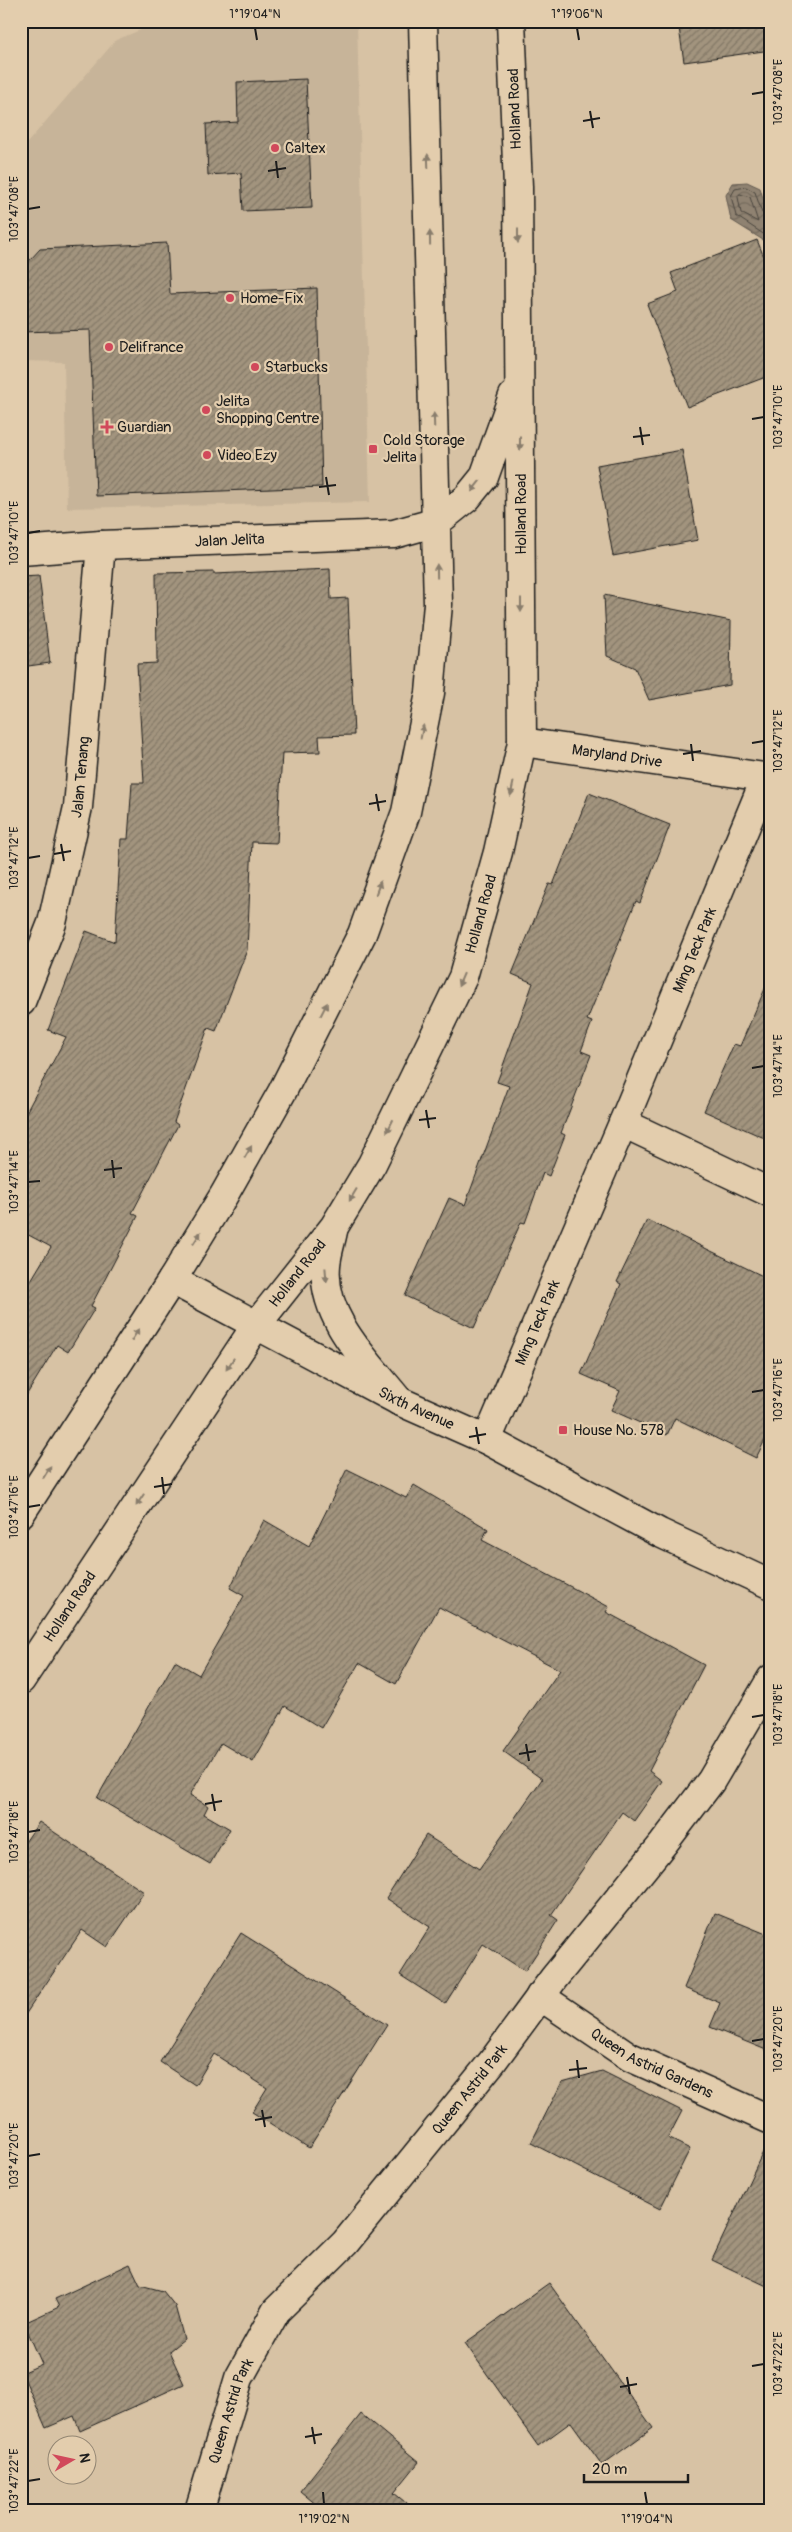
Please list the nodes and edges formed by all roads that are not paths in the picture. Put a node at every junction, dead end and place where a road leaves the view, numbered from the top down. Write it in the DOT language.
graph roads {
  1 [pos="423,21"];
  2 [pos="511,21"];
  3 [pos="520,376"];
  4 [pos="437,522"];
  5 [pos="101,545"];
  6 [pos="21,551"];
  7 [pos="522,742"];
  8 [pos="768,777"];
  9 [pos="21,1002"];
  10 [pos="623,1123"];
  11 [pos="771,1192"];
  12 [pos="334,1227"];
  13 [pos="172,1280"];
  14 [pos="257,1324"];
  15 [pos="399,1401"];
  16 [pos="487,1440"];
  17 [pos="21,1514"];
  18 [pos="771,1585"];
  19 [pos="21,1680"];
  20 [pos="771,1680"];
  21 [pos="540,1996"];
  22 [pos="771,2120"];
  23 [pos="199,2511"];
  4 -- 1 [label="main road, one-way"];
  2 -- 3 [label="main road, Holland Road, one-way"];
  3 -- 4 [label="main road, one-way"];
  3 -- 7 [label="main road, Holland Road, one-way"];
  4 -- 5 [label="main road, Jalan Jelita"];
  13 -- 4 [label="main road, one-way"];
  5 -- 6 [label="main road, Jalan Jelita"];
  5 -- 9 [label="main road, Jalan Tenang"];
  7 -- 8 [label="main road, Maryland Drive"];
  7 -- 12 [label="main road, Holland Road, one-way"];
  8 -- 10 [label="main road, Ming Teck Park"];
  10 -- 11 [label="main road"];
  10 -- 16 [label="main road, Ming Teck Park"];
  12 -- 14 [label="main road, Holland Road"];
  12 -- 15 [label="main road, one-way"];
  13 -- 14 [label="main road, Sixth Avenue"];
  17 -- 13 [label="main road, one-way"];
  14 -- 15 [label="main road, Sixth Avenue"];
  14 -- 19 [label="main road, Holland Road, one-way"];
  15 -- 16 [label="main road, Sixth Avenue"];
  16 -- 18 [label="main road, Sixth Avenue"];
  20 -- 21 [label="main road, Queen Astrid Park"];
  21 -- 22 [label="main road, Queen Astrid Gardens"];
  21 -- 23 [label="main road, Queen Astrid Park"];
}
